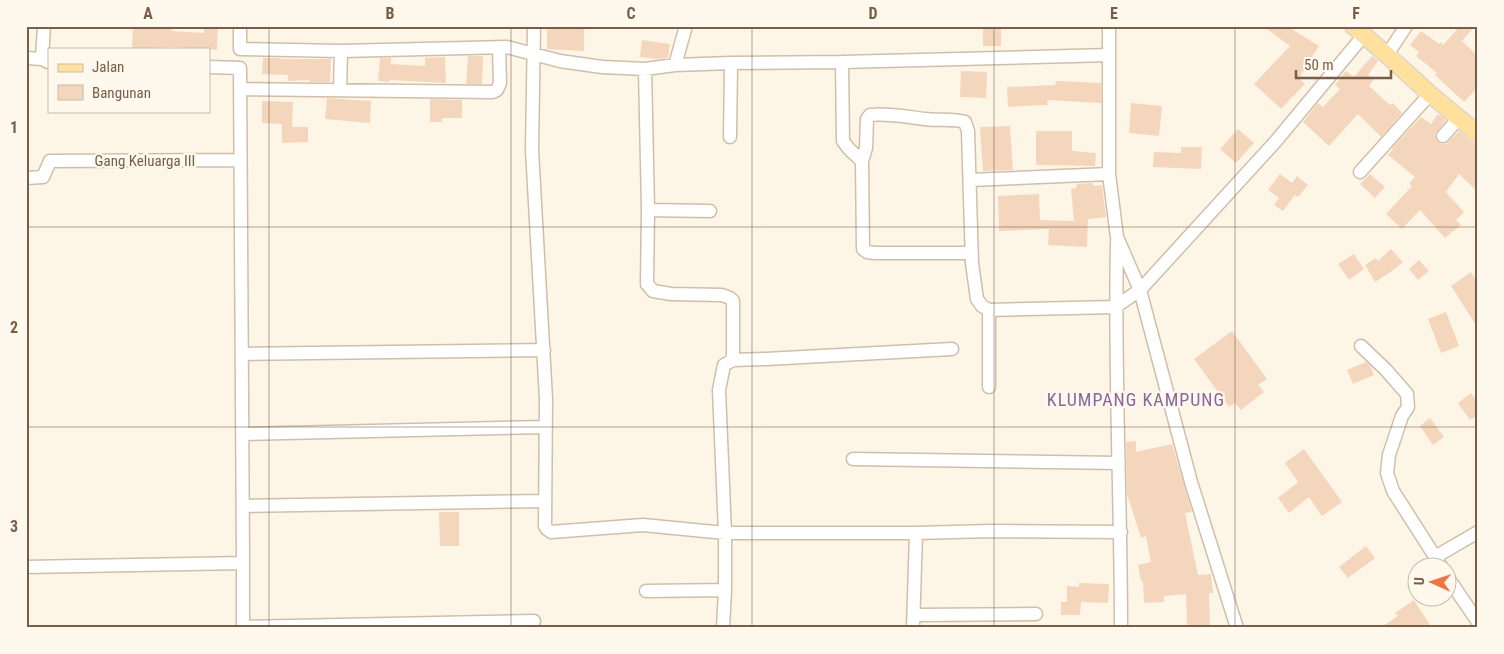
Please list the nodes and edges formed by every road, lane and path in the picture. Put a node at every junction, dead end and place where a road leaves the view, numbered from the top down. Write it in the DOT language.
graph roads {
  1 [pos="44,26"];
  2 [pos="240,26"];
  3 [pos="534,26"];
  4 [pos="686,26"];
  5 [pos="1109,26"];
  6 [pos="1406,26"];
  7 [pos="1358,30"];
  8 [pos="499,47"];
  9 [pos="240,48"];
  10 [pos="341,51"];
  11 [pos="534,55"];
  12 [pos="1109,55"];
  13 [pos="1387,55"];
  14 [pos="26,58"];
  15 [pos="46,61"];
  16 [pos="842,62"];
  17 [pos="731,63"];
  18 [pos="675,65"];
  19 [pos="210,67"];
  20 [pos="240,68"];
  21 [pos="645,69"];
  22 [pos="240,89"];
  23 [pos="340,90"];
  24 [pos="1430,94"];
  25 [pos="1459,118"];
  26 [pos="1478,134"];
  27 [pos="1443,136"];
  28 [pos="730,137"];
  29 [pos="240,160"];
  30 [pos="862,161"];
  31 [pos="1360,172"];
  32 [pos="1109,174"];
  33 [pos="26,178"];
  34 [pos="970,180"];
  35 [pos="648,210"];
  36 [pos="710,211"];
  37 [pos="1117,237"];
  38 [pos="972,253"];
  39 [pos="1140,290"];
  40 [pos="1115,307"];
  41 [pos="989,310"];
  42 [pos="1360,346"];
  43 [pos="952,349"];
  44 [pos="544,350"];
  45 [pos="242,354"];
  46 [pos="733,360"];
  47 [pos="989,386"];
  48 [pos="545,427"];
  49 [pos="243,434"];
  50 [pos="853,459"];
  51 [pos="1119,463"];
  52 [pos="545,501"];
  53 [pos="243,506"];
  54 [pos="1121,532"];
  55 [pos="1478,532"];
  56 [pos="725,533"];
  57 [pos="916,533"];
  58 [pos="1434,556"];
  59 [pos="1446,556"];
  60 [pos="244,563"];
  61 [pos="26,567"];
  62 [pos="725,590"];
  63 [pos="1456,590"];
  64 [pos="646,591"];
  65 [pos="1036,614"];
  66 [pos="534,620"];
  67 [pos="914,622"];
  68 [pos="1478,622"];
  69 [pos="243,627"];
  70 [pos="723,628"];
  71 [pos="1121,628"];
  72 [pos="1237,628"];
  1 -- 15 [label="street"];
  2 -- 9 [label="street"];
  3 -- 11 [label="street"];
  4 -- 18 [label="street"];
  5 -- 12 [label="street"];
  6 -- 13 [label="street"];
  7 -- 13 [label="main road"];
  7 -- 39 [label="street"];
  8 -- 10 [label="street"];
  8 -- 11 [label="street"];
  8 -- 23 [label="street"];
  9 -- 10 [label="street"];
  9 -- 20 [label="street"];
  10 -- 23 [label="street"];
  11 -- 21 [label="street"];
  11 -- 44 [label="street"];
  12 -- 16 [label="street"];
  12 -- 32 [label="street"];
  13 -- 24 [label="main road"];
  14 -- 15 [label="street"];
  16 -- 17 [label="street"];
  16 -- 30 [label="street"];
  17 -- 18 [label="street"];
  17 -- 28 [label="street"];
  18 -- 21 [label="street"];
  19 -- 20 [label="street"];
  20 -- 22 [label="street"];
  21 -- 35 [label="street"];
  22 -- 23 [label="street"];
  22 -- 29 [label="street"];
  24 -- 25 [label="main road"];
  24 -- 31 [label="street"];
  25 -- 26 [label="main road"];
  25 -- 27 [label="street"];
  29 -- 33 [label="street, Gang Keluarga III"];
  29 -- 45 [label="street"];
  30 -- 34 [label="street"];
  30 -- 38 [label="street"];
  32 -- 34 [label="street"];
  32 -- 37 [label="street"];
  34 -- 38 [label="street"];
  35 -- 36 [label="street"];
  35 -- 46 [label="street"];
  37 -- 39 [label="street"];
  37 -- 40 [label="street"];
  38 -- 41 [label="street"];
  39 -- 40 [label="street"];
  39 -- 72 [label="street"];
  40 -- 41 [label="street"];
  40 -- 51 [label="street"];
  41 -- 47 [label="street"];
  42 -- 58 [label="street"];
  43 -- 46 [label="street"];
  44 -- 45 [label="street"];
  44 -- 48 [label="street"];
  45 -- 49 [label="street"];
  46 -- 56 [label="street"];
  48 -- 49 [label="street"];
  48 -- 52 [label="street"];
  49 -- 53 [label="street"];
  50 -- 51 [label="street"];
  51 -- 54 [label="street"];
  52 -- 53 [label="street"];
  52 -- 56 [label="street"];
  53 -- 60 [label="street"];
  54 -- 57 [label="street"];
  54 -- 71 [label="street"];
  55 -- 59 [label="street"];
  56 -- 57 [label="street"];
  56 -- 62 [label="street"];
  57 -- 67 [label="street"];
  60 -- 61 [label="street"];
  60 -- 69 [label="street"];
  62 -- 64 [label="street"];
  62 -- 70 [label="street"];
  63 -- 68 [label="street"];
  65 -- 67 [label="street"];
  66 -- 69 [label="street"];
}
